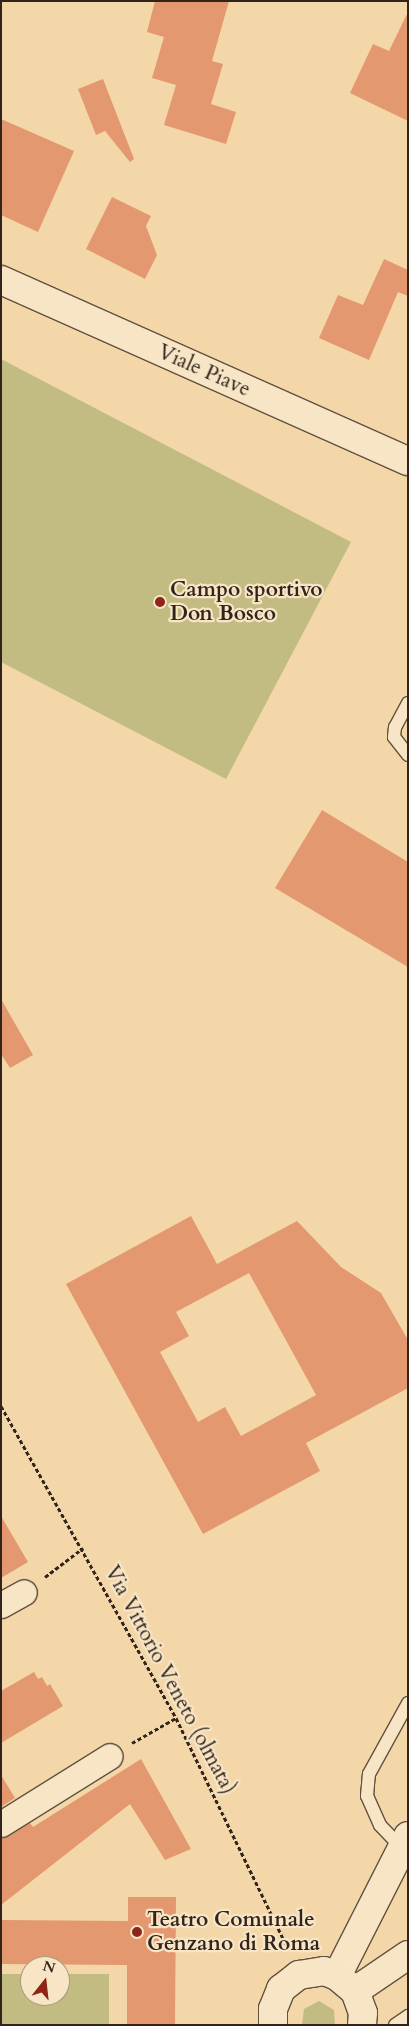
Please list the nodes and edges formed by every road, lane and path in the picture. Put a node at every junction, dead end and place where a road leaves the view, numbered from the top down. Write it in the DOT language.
graph roads {
  1 [pos="1,280"];
  2 [pos="408,461"];
  3 [pos="408,703"];
  4 [pos="408,755"];
  5 [pos="1,1406"];
  6 [pos="83,1548"];
  7 [pos="24,1592"];
  8 [pos="1,1606"];
  9 [pos="408,1703"];
  10 [pos="176,1718"];
  11 [pos="110,1756"];
  12 [pos="1,1824"];
  13 [pos="405,1842"];
  14 [pos="408,1955"];
  15 [pos="299,1975"];
  16 [pos="346,1983"];
  17 [pos="408,2016"];
  18 [pos="273,2025"];
  19 [pos="362,2025"];
  20 [pos="395,2025"];
  1 -- 2 [label="street, Viale Piave"];
  3 -- 4 [label="lane"];
  5 -- 6 [label="path, Via Vittorio Veneto (olmata)"];
  6 -- 7 [label="path"];
  6 -- 10 [label="path, Via Vittorio Veneto (olmata)"];
  7 -- 8 [label="street"];
  9 -- 13 [label="lane"];
  10 -- 11 [label="path"];
  10 -- 15 [label="path, Via Vittorio Veneto (olmata)"];
  11 -- 12 [label="street"];
  13 -- 16 [label="street"];
  14 -- 16 [label="street"];
  15 -- 16 [label="street"];
  15 -- 18 [label="street"];
  16 -- 19 [label="street"];
  17 -- 20 [label="lane"];
}
